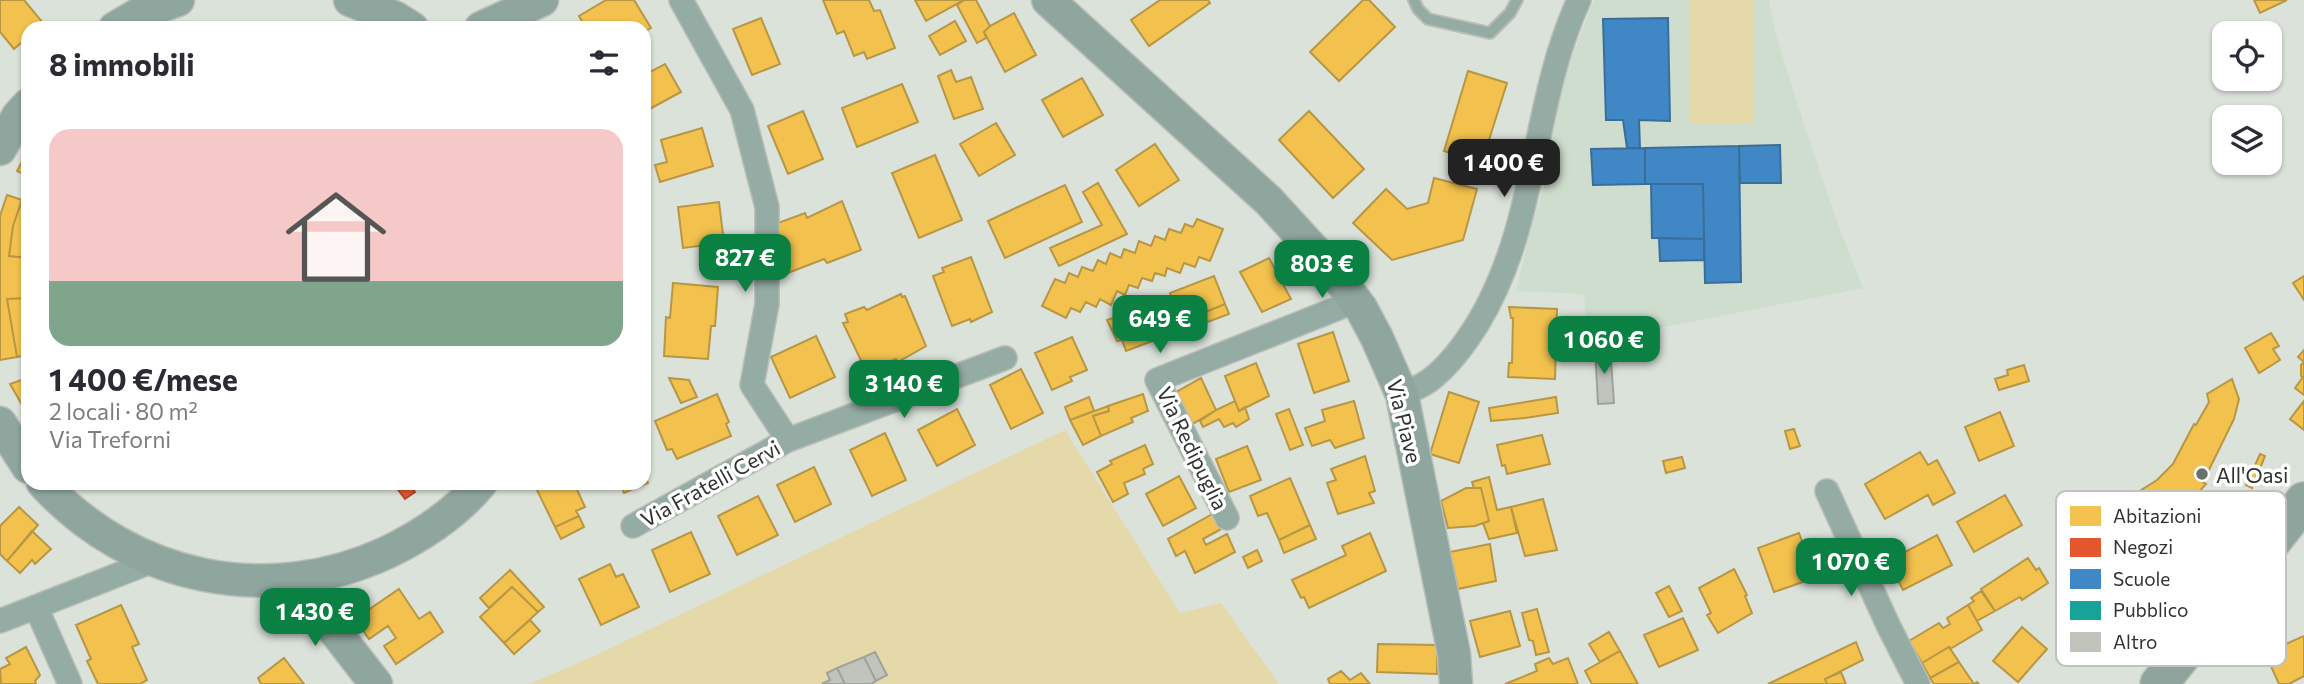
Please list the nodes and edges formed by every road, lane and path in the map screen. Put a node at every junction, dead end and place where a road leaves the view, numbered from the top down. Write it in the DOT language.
graph roads {
  1 [pos="178,0"];
  2 [pos="351,0"];
  3 [pos="542,0"];
  4 [pos="681,0"];
  5 [pos="1048,0"];
  6 [pos="1414,0"];
  7 [pos="1517,0"];
  8 [pos="1579,0"];
  9 [pos="127,21"];
  10 [pos="401,21"];
  11 [pos="496,21"];
  12 [pos="21,112"];
  13 [pos="0,149"];
  14 [pos="1356,301"];
  15 [pos="1006,358"];
  16 [pos="1402,395"];
  17 [pos="0,423"];
  18 [pos="788,440"];
  19 [pos="21,456"];
  20 [pos="49,490"];
  21 [pos="475,490"];
  22 [pos="1827,491"];
  23 [pos="2304,501"];
  24 [pos="1227,518"];
  25 [pos="2286,524"];
  26 [pos="633,527"];
  27 [pos="153,561"];
  28 [pos="295,580"];
  29 [pos="36,607"];
  30 [pos="0,621"];
  31 [pos="2173,666"];
  32 [pos="70,684"];
  33 [pos="376,684"];
  34 [pos="1456,684"];
  35 [pos="1918,684"];
  36 [pos="2159,684"];
  1 -- 9 [label="street"];
  2 -- 10 [label="street"];
  3 -- 11 [label="street"];
  4 -- 18 [label="street, Via Fratelli Cervi"];
  5 -- 14 [label="street, Via Piave"];
  6 -- 7 [label="lane"];
  8 -- 16 [label="street"];
  12 -- 13 [label="street"];
  14 -- 16 [label="street, Via Piave"];
  14 -- 24 [label="street, Via Redipuglia"];
  15 -- 18 [label="street, Via Fratelli Cervi"];
  16 -- 34 [label="street, Via Piave"];
  17 -- 19 [label="street"];
  18 -- 26 [label="street, Via Fratelli Cervi"];
  20 -- 27 [label="street"];
  21 -- 28 [label="street"];
  22 -- 35 [label="street"];
  23 -- 25 [label="main road"];
  27 -- 28 [label="street"];
  27 -- 29 [label="street"];
  28 -- 33 [label="street"];
  29 -- 30 [label="street"];
  29 -- 32 [label="street"];
  31 -- 36 [label="main road"];
}
